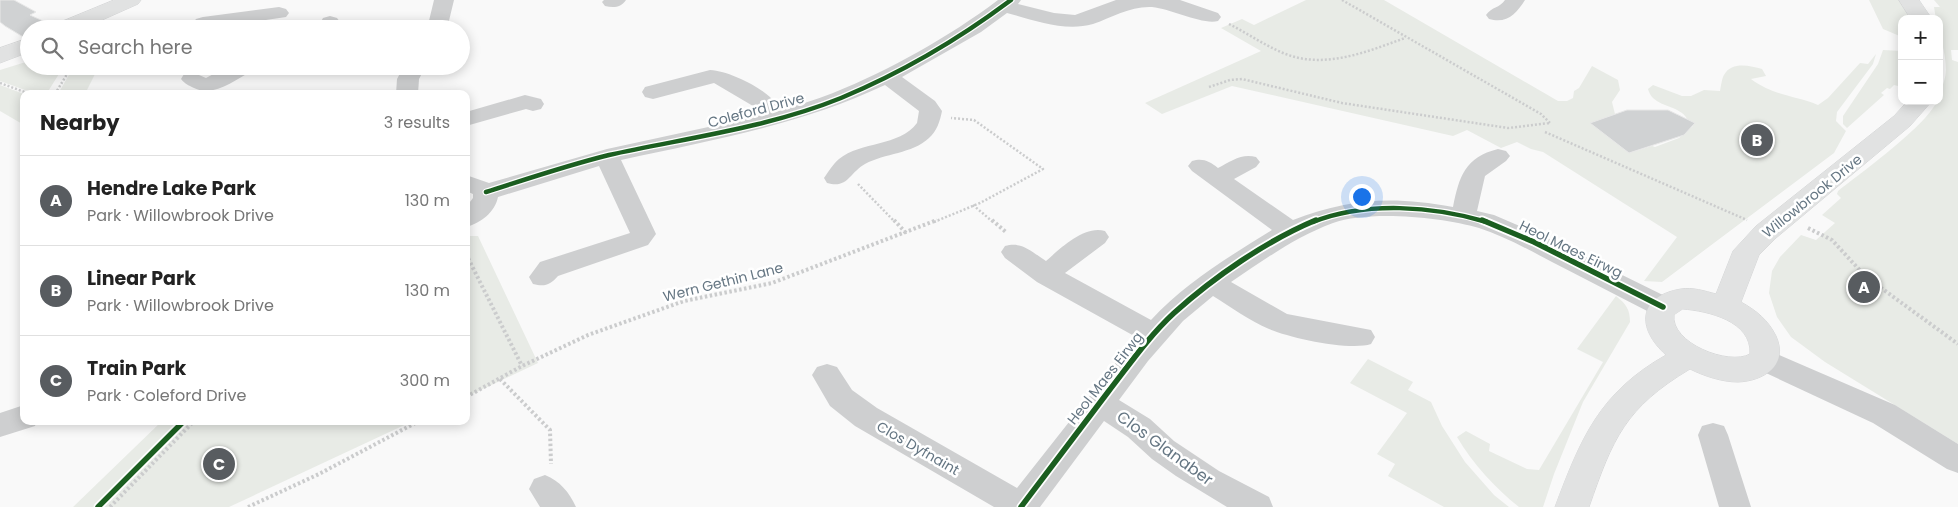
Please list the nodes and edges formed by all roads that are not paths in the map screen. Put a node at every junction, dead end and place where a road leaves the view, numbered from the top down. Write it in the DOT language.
graph roads {
  1 [pos="130,0"];
  2 [pos="444,0"];
  3 [pos="1514,0"];
  4 [pos="1909,0"];
  5 [pos="1179,2"];
  6 [pos="1008,3"];
  7 [pos="280,14"];
  8 [pos="1496,15"];
  9 [pos="1919,15"];
  10 [pos="1211,17"];
  11 [pos="84,20"];
  12 [pos="229,20"];
  13 [pos="440,20"];
  14 [pos="20,48"];
  15 [pos="1,55"];
  16 [pos="227,75"];
  17 [pos="410,75"];
  18 [pos="887,76"];
  19 [pos="192,78"];
  20 [pos="407,90"];
  21 [pos="653,92"];
  22 [pos="533,104"];
  23 [pos="1917,105"];
  24 [pos="470,118"];
  25 [pos="774,120"];
  26 [pos="607,156"];
  27 [pos="1498,156"];
  28 [pos="1248,162"];
  29 [pos="836,178"];
  30 [pos="476,188"];
  31 [pos="470,216"];
  32 [pos="1464,216"];
  33 [pos="1290,231"];
  34 [pos="1096,237"];
  35 [pos="1014,252"];
  36 [pos="1046,275"];
  37 [pos="542,276"];
  38 [pos="1211,284"];
  39 [pos="1663,307"];
  40 [pos="1725,307"];
  41 [pos="1154,334"];
  42 [pos="1361,337"];
  43 [pos="1688,356"];
  44 [pos="1763,360"];
  45 [pos="827,376"];
  46 [pos="1100,403"];
  47 [pos="20,418"];
  48 [pos="0,426"];
  49 [pos="1714,435"];
  50 [pos="1958,460"];
  51 [pos="1022,507"];
  52 [pos="1257,507"];
  53 [pos="1572,507"];
  54 [pos="1735,507"];
  1 -- 11 [label="street"];
  2 -- 13 [label="street"];
  3 -- 8 [label="street"];
  4 -- 9 [label="street"];
  5 -- 6 [label="street"];
  5 -- 10 [label="street"];
  6 -- 18 [label="street, Coleford Drive"];
  7 -- 12 [label="street"];
  14 -- 15 [label="street"];
  16 -- 19 [label="street"];
  17 -- 20 [label="street"];
  18 -- 25 [label="street, Coleford Drive"];
  18 -- 29 [label="street"];
  21 -- 25 [label="street"];
  22 -- 24 [label="street"];
  23 -- 40 [label="street, Willowbrook Drive"];
  25 -- 26 [label="street, Coleford Drive"];
  26 -- 30 [label="street, Coleford Drive"];
  26 -- 37 [label="street"];
  27 -- 32 [label="street"];
  28 -- 33 [label="street"];
  30 -- 31 [label="street"];
  32 -- 33 [label="street, Heol Maes Eirwg"];
  32 -- 39 [label="street, Heol Maes Eirwg"];
  33 -- 38 [label="street, Heol Maes Eirwg"];
  34 -- 36 [label="street"];
  35 -- 36 [label="street"];
  36 -- 41 [label="street"];
  38 -- 41 [label="street, Heol Maes Eirwg"];
  38 -- 42 [label="street"];
  39 -- 40 [label="street"];
  39 -- 43 [label="street"];
  40 -- 44 [label="street"];
  41 -- 46 [label="street, Heol Maes Eirwg"];
  43 -- 44 [label="street"];
  43 -- 53 [label="street"];
  44 -- 50 [label="street"];
  45 -- 51 [label="street, Clos Dyfnaint"];
  46 -- 51 [label="street, Heol Maes Eirwg"];
  46 -- 52 [label="street, Clos Glanaber"];
  47 -- 48 [label="street"];
  49 -- 54 [label="street"];
}
